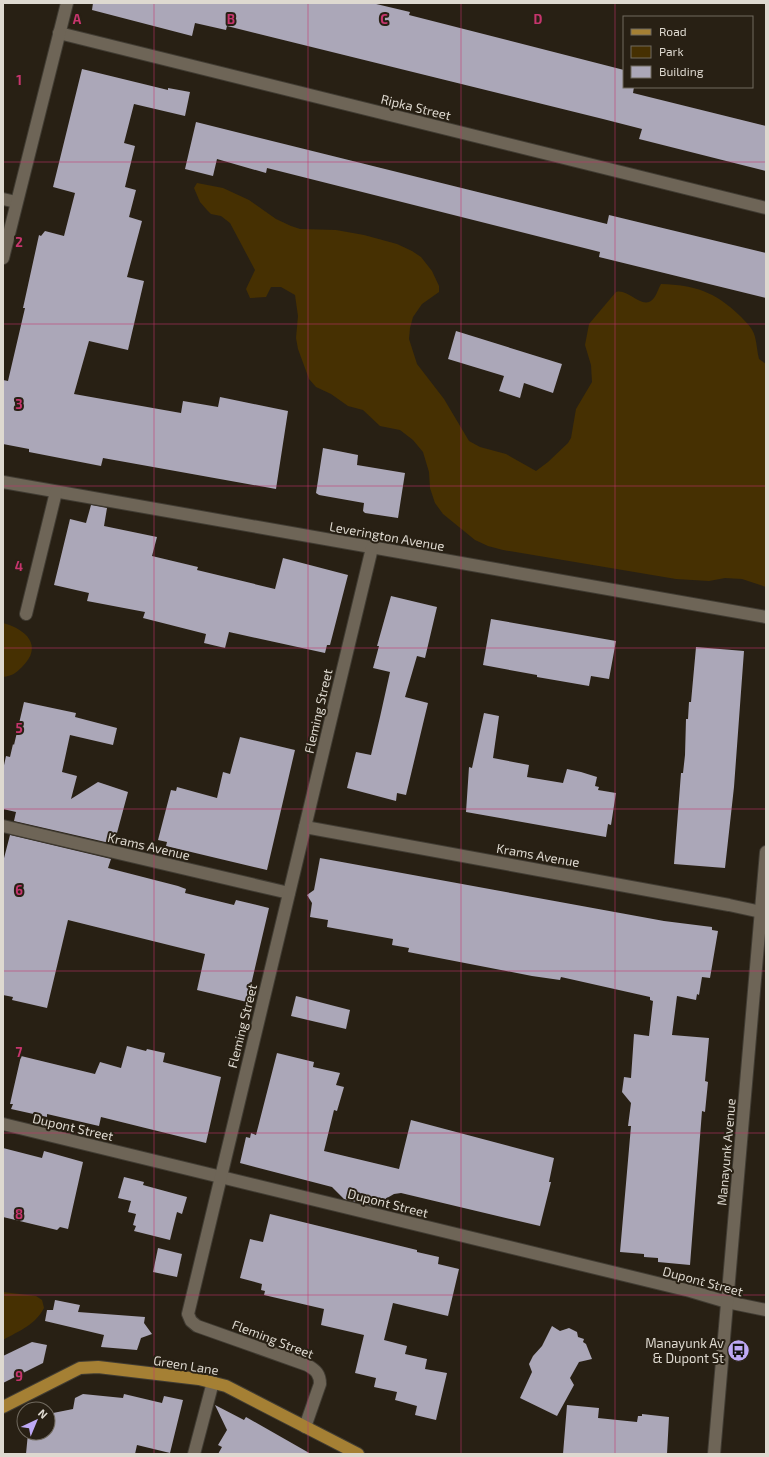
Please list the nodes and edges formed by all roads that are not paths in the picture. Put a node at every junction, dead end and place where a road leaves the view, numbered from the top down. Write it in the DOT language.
graph roads {
  1 [pos="66,3"];
  2 [pos="60,32"];
  3 [pos="3,199"];
  4 [pos="16,202"];
  5 [pos="766,208"];
  6 [pos="3,258"];
  7 [pos="3,482"];
  8 [pos="56,492"];
  9 [pos="372,548"];
  10 [pos="26,614"];
  11 [pos="766,617"];
  12 [pos="3,826"];
  13 [pos="305,827"];
  14 [pos="766,852"];
  15 [pos="289,893"];
  16 [pos="763,913"];
  17 [pos="3,1124"];
  18 [pos="220,1176"];
  19 [pos="727,1302"];
  20 [pos="766,1310"];
  21 [pos="213,1382"];
  22 [pos="3,1407"];
  23 [pos="306,1427"];
  24 [pos="194,1454"];
  25 [pos="358,1454"];
  26 [pos="714,1454"];
  1 -- 2 [label="street"];
  2 -- 4 [label="street"];
  2 -- 5 [label="street, Ripka Street"];
  3 -- 4 [label="street"];
  4 -- 6 [label="street"];
  7 -- 8 [label="street, Leverington Avenue"];
  8 -- 9 [label="street, Leverington Avenue"];
  8 -- 10 [label="street"];
  9 -- 11 [label="street, Leverington Avenue"];
  9 -- 13 [label="street, Fleming Street"];
  12 -- 15 [label="street, Krams Avenue"];
  13 -- 15 [label="street, Fleming Street"];
  13 -- 16 [label="street, Krams Avenue"];
  14 -- 16 [label="street, Manayunk Avenue"];
  15 -- 18 [label="street, Fleming Street"];
  16 -- 19 [label="street, Manayunk Avenue"];
  17 -- 18 [label="street, Dupont Street"];
  18 -- 19 [label="street, Dupont Street"];
  18 -- 23 [label="street, Fleming Street"];
  19 -- 20 [label="street, Dupont Street"];
  19 -- 26 [label="street, Manayunk Avenue"];
  21 -- 22 [label="main road, Green Lane"];
  21 -- 23 [label="main road, Green Lane"];
  21 -- 24 [label="street"];
  23 -- 25 [label="main road, Green Lane"];
}
